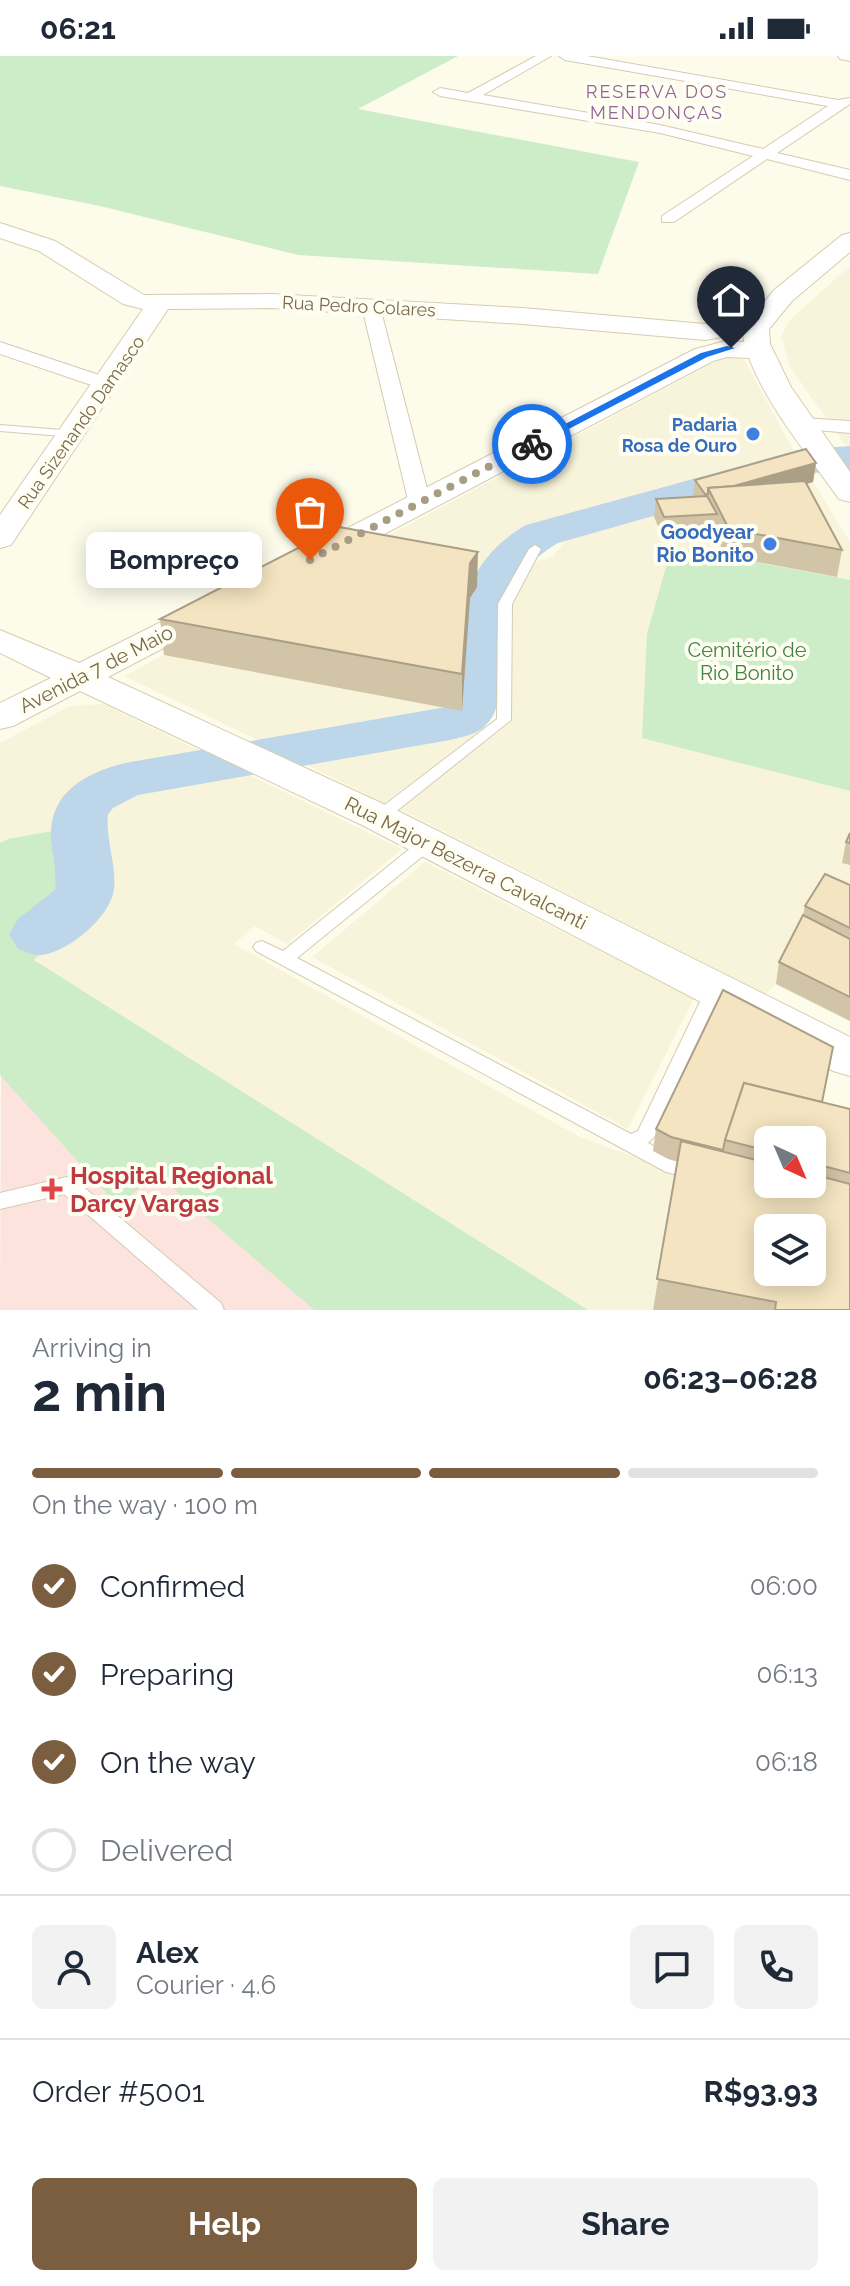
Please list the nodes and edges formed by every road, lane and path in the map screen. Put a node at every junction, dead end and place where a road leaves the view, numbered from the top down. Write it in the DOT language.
graph roads {
  1 [pos="545,56"];
  2 [pos="565,56"];
  3 [pos="440,92"];
  4 [pos="470,97"];
  5 [pos="845,101"];
  6 [pos="762,154"];
  7 [pos="850,175"];
  8 [pos="668,219"];
  9 [pos="0,230"];
  10 [pos="845,250"];
  11 [pos="158,303"];
  12 [pos="371,307"];
  13 [pos="766,311"];
  14 [pos="734,328"];
  15 [pos="0,348"];
  16 [pos="757,350"];
  17 [pos="704,355"];
  18 [pos="107,384"];
  19 [pos="802,424"];
  20 [pos="850,427"];
  21 [pos="0,428"];
  22 [pos="74,434"];
  23 [pos="835,471"];
  24 [pos="420,504"];
  25 [pos="0,538"];
  26 [pos="535,549"];
  27 [pos="296,567"];
  28 [pos="227,602"];
  29 [pos="0,640"];
  30 [pos="77,678"];
  31 [pos="0,718"];
  32 [pos="378,817"];
  33 [pos="428,843"];
  34 [pos="262,947"];
  35 [pos="284,959"];
  36 [pos="714,990"];
  37 [pos="850,1058"];
  38 [pos="631,1143"];
  39 [pos="717,1178"];
  40 [pos="0,1201"];
  41 [pos="213,1310"];
  1 -- 4 [label="street"];
  2 -- 5 [label="street"];
  3 -- 4 [label="street"];
  4 -- 6 [label="street"];
  5 -- 6 [label="street"];
  6 -- 7 [label="street"];
  6 -- 8 [label="street"];
  9 -- 11 [label="main road, Rua Pedro Colares"];
  10 -- 13 [label="main road"];
  11 -- 12 [label="main road, Rua Pedro Colares"];
  11 -- 18 [label="main road, Rua Sizenando Damasco"];
  12 -- 14 [label="main road, Rua Pedro Colares"];
  12 -- 24 [label="street"];
  13 -- 14 [label="main road"];
  13 -- 16 [label="main road"];
  14 -- 17 [label="main road"];
  15 -- 18 [label="street"];
  16 -- 17 [label="main road"];
  16 -- 19 [label="main road"];
  17 -- 24 [label="main road"];
  18 -- 22 [label="main road, Rua Sizenando Damasco"];
  19 -- 20 [label="street"];
  19 -- 23 [label="main road"];
  21 -- 22 [label="lane"];
  22 -- 25 [label="main road, Rua Sizenando Damasco"];
  24 -- 27 [label="main road"];
  26 -- 32 [label="lane"];
  28 -- 30 [label="main road, Avenida 7 de Maio"];
  29 -- 30 [label="main road"];
  30 -- 31 [label="main road, Avenida 7 de Maio"];
  30 -- 32 [label="main road, Rua Major Bezerra Cavalcanti"];
  32 -- 33 [label="main road, Rua Major Bezerra Cavalcanti"];
  33 -- 35 [label="lane"];
  33 -- 36 [label="main road, Rua Major Bezerra Cavalcanti"];
  34 -- 35 [label="lane"];
  35 -- 38 [label="lane"];
  36 -- 37 [label="main road, Rua Major Bezerra Cavalcanti"];
  36 -- 38 [label="lane"];
  38 -- 39 [label="lane"];
  40 -- 41 [label="lane"];
}
